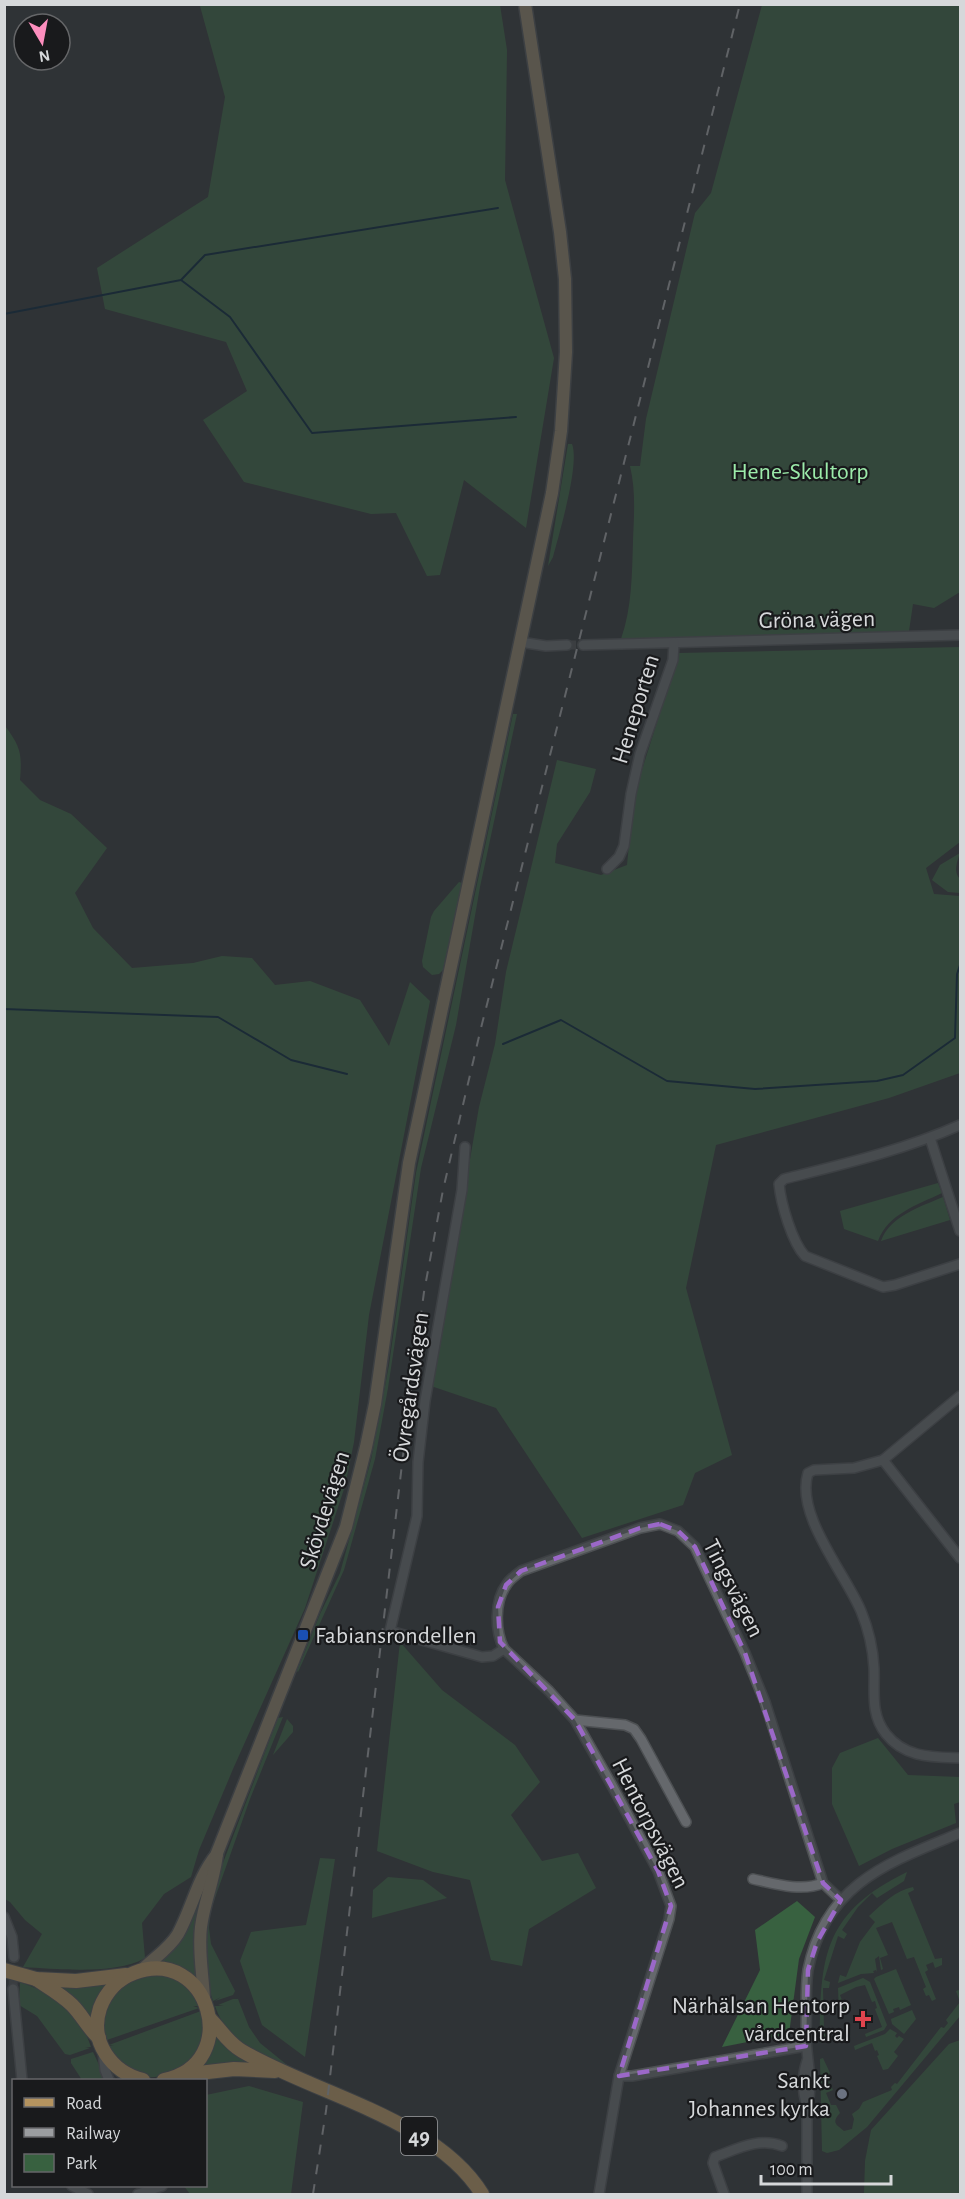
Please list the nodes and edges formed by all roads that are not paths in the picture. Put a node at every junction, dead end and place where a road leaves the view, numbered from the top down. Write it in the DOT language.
graph roads {
  1 [pos="525,4"];
  2 [pos="960,635"];
  3 [pos="520,642"];
  4 [pos="674,643"];
  5 [pos="567,645"];
  6 [pos="584,645"];
  7 [pos="607,869"];
  8 [pos="960,1125"];
  9 [pos="930,1138"];
  10 [pos="465,1147"];
  11 [pos="960,1231"];
  12 [pos="960,1264"];
  13 [pos="960,1396"];
  14 [pos="883,1460"];
  15 [pos="960,1558"];
  16 [pos="504,1649"];
  17 [pos="575,1720"];
  18 [pos="960,1758"];
  19 [pos="686,1822"];
  20 [pos="960,1833"];
  21 [pos="218,1853"];
  22 [pos="753,1879"];
  23 [pos="823,1883"];
  24 [pos="842,1900"];
  25 [pos="4,1917"];
  26 [pos="14,1957"];
  27 [pos="4,1970"];
  28 [pos="135,1973"];
  29 [pos="36,1979"];
  30 [pos="14,1989"];
  31 [pos="204,1999"];
  32 [pos="210,2019"];
  33 [pos="101,2044"];
  34 [pos="806,2046"];
  35 [pos="277,2071"];
  36 [pos="619,2076"];
  37 [pos="22,2079"];
  38 [pos="109,2079"];
  39 [pos="140,2079"];
  40 [pos="169,2079"];
  41 [pos="782,2146"];
  42 [pos="74,2187"];
  43 [pos="159,2187"];
  44 [pos="88,2194"];
  45 [pos="138,2194"];
  46 [pos="482,2194"];
  47 [pos="599,2194"];
  48 [pos="724,2194"];
  49 [pos="807,2194"];
  1 -- 3 [label="main road, Skövdevägen"];
  2 -- 4 [label="street, Gröna vägen"];
  3 -- 5 [label="street"];
  3 -- 21 [label="main road, Skövdevägen"];
  4 -- 6 [label="street, Heneporten"];
  4 -- 7 [label="street, Heneporten"];
  8 -- 9 [label="street"];
  9 -- 11 [label="street"];
  9 -- 12 [label="street"];
  10 -- 16 [label="street, Övregårdsvägen"];
  13 -- 14 [label="street"];
  14 -- 15 [label="street"];
  14 -- 18 [label="street"];
  16 -- 17 [label="street, Hentorpsvägen"];
  16 -- 23 [label="street, Tingsvägen"];
  17 -- 19 [label="street"];
  17 -- 36 [label="street, Hentorpsvägen"];
  20 -- 24 [label="street"];
  21 -- 28 [label="main road"];
  21 -- 31 [label="main road"];
  22 -- 23 [label="street"];
  23 -- 24 [label="street"];
  24 -- 34 [label="street"];
  25 -- 26 [label="street"];
  27 -- 29 [label="main road, 49"];
  28 -- 29 [label="main road, 49"];
  28 -- 31 [label="main road, 49"];
  28 -- 33 [label="main road"];
  29 -- 33 [label="main road, 49"];
  30 -- 37 [label="street"];
  31 -- 32 [label="main road, 49"];
  32 -- 35 [label="main road, 49"];
  32 -- 40 [label="main road, 49"];
  33 -- 38 [label="street"];
  33 -- 39 [label="main road, 49"];
  34 -- 36 [label="street"];
  34 -- 49 [label="street"];
  35 -- 40 [label="main road, 49"];
  35 -- 46 [label="main road, 49"];
  36 -- 47 [label="street, Hentorpsvägen"];
  41 -- 48 [label="street"];
  42 -- 44 [label="street"];
  43 -- 45 [label="street"];
}
